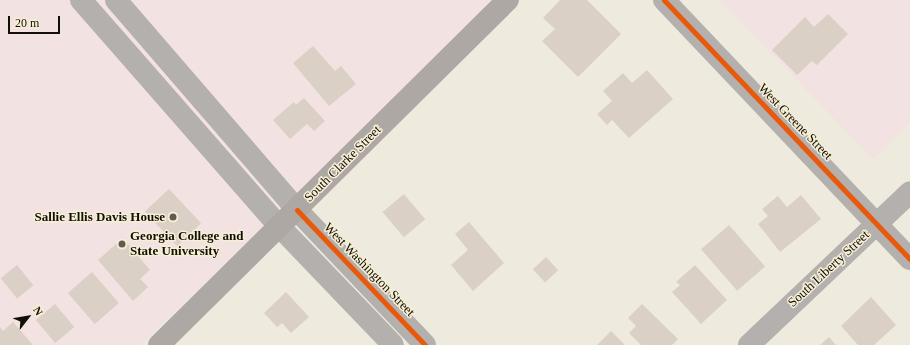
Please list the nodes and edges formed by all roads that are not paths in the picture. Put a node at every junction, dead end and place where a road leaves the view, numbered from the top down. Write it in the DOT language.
graph roads {
  1 [pos="81,0"];
  2 [pos="116,0"];
  3 [pos="508,0"];
  4 [pos="664,0"];
  5 [pos="910,192"];
  6 [pos="297,210"];
  7 [pos="876,224"];
  8 [pos="280,227"];
  9 [pos="910,259"];
  10 [pos="160,345"];
  11 [pos="393,345"];
  12 [pos="425,345"];
  13 [pos="749,345"];
  1 -- 8 [label="street"];
  2 -- 6 [label="street, West Washington Street"];
  3 -- 6 [label="main road, South Clarke Street"];
  4 -- 7 [label="street, West Greene Street"];
  5 -- 7 [label="street, South Liberty Street"];
  6 -- 8 [label="main road, South Clarke Street"];
  6 -- 12 [label="street, West Washington Street"];
  7 -- 9 [label="street, West Greene Street"];
  7 -- 13 [label="street, South Liberty Street"];
  8 -- 10 [label="main road, South Clarke Street"];
  8 -- 11 [label="street"];
}
